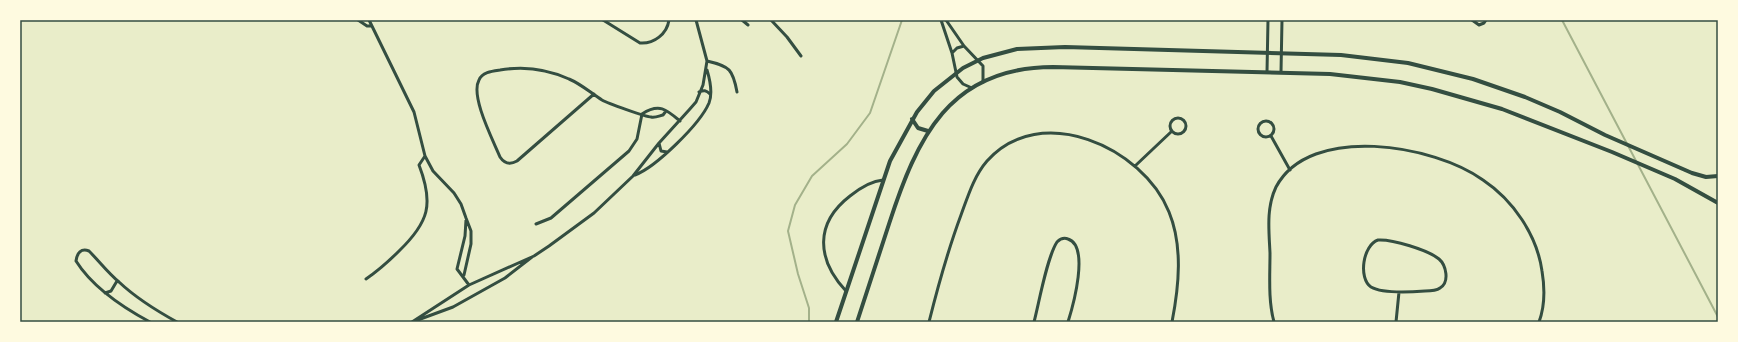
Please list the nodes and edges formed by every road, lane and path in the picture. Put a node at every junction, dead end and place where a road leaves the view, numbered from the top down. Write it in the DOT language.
graph roads {
  1 [pos="358,20"];
  2 [pos="369,20"];
  3 [pos="603,20"];
  4 [pos="669,20"];
  5 [pos="696,20"];
  6 [pos="742,20"];
  7 [pos="771,20"];
  8 [pos="941,20"];
  9 [pos="946,20"];
  10 [pos="1268,20"];
  11 [pos="1282,20"];
  12 [pos="1472,20"];
  13 [pos="1486,20"];
  14 [pos="748,25"];
  15 [pos="371,26"];
  16 [pos="964,46"];
  17 [pos="952,53"];
  18 [pos="1267,53"];
  19 [pos="1281,53"];
  20 [pos="801,56"];
  21 [pos="977,60"];
  22 [pos="708,61"];
  23 [pos="707,70"];
  24 [pos="1267,72"];
  25 [pos="1281,72"];
  26 [pos="955,73"];
  27 [pos="983,82"];
  28 [pos="972,88"];
  29 [pos="699,92"];
  30 [pos="737,92"];
  31 [pos="594,94"];
  32 [pos="710,95"];
  33 [pos="666,111"];
  34 [pos="642,114"];
  35 [pos="912,119"];
  36 [pos="680,121"];
  37 [pos="928,131"];
  38 [pos="1172,131"];
  39 [pos="1271,136"];
  40 [pos="659,143"];
  41 [pos="667,152"];
  42 [pos="425,156"];
  43 [pos="1135,166"];
  44 [pos="1290,170"];
  45 [pos="633,176"];
  46 [pos="1718,176"];
  47 [pos="883,180"];
  48 [pos="1718,203"];
  49 [pos="466,218"];
  50 [pos="536,224"];
  51 [pos="534,256"];
  52 [pos="501,270"];
  53 [pos="464,275"];
  54 [pos="505,278"];
  55 [pos="366,279"];
  56 [pos="117,281"];
  57 [pos="469,285"];
  58 [pos="846,291"];
  59 [pos="1399,292"];
  60 [pos="105,293"];
  61 [pos="437,306"];
  62 [pos="439,313"];
  63 [pos="150,322"];
  64 [pos="177,322"];
  65 [pos="413,322"];
  66 [pos="836,322"];
  67 [pos="857,322"];
  68 [pos="929,322"];
  69 [pos="1034,322"];
  70 [pos="1068,322"];
  71 [pos="1172,322"];
  72 [pos="1274,322"];
  73 [pos="1396,322"];
  74 [pos="1539,322"];
  1 -- 15 [label="street"];
  2 -- 15 [label="street"];
  3 -- 4 [label="street"];
  5 -- 22 [label="street"];
  6 -- 14 [label="street"];
  7 -- 20 [label="street"];
  8 -- 17 [label="street"];
  9 -- 16 [label="street"];
  10 -- 18 [label="street"];
  11 -- 19 [label="street"];
  12 -- 13 [label="street"];
  15 -- 42 [label="street"];
  16 -- 17 [label="street"];
  16 -- 21 [label="street"];
  17 -- 26 [label="street"];
  18 -- 19 [label="main road"];
  18 -- 21 [label="main road"];
  18 -- 24 [label="street"];
  19 -- 25 [label="street"];
  19 -- 46 [label="main road"];
  21 -- 26 [label="main road"];
  21 -- 27 [label="street"];
  22 -- 23 [label="street"];
  22 -- 30 [label="street"];
  23 -- 29 [label="street"];
  23 -- 32 [label="street"];
  24 -- 25 [label="main road"];
  24 -- 27 [label="main road"];
  25 -- 48 [label="main road"];
  26 -- 28 [label="street"];
  26 -- 35 [label="main road"];
  27 -- 28 [label="main road"];
  28 -- 37 [label="main road"];
  29 -- 32 [label="street"];
  29 -- 36 [label="street"];
  31 -- 31 [label="street"];
  31 -- 34 [label="street"];
  32 -- 41 [label="street"];
  33 -- 34 [label="street"];
  33 -- 34 [label="street"];
  33 -- 36 [label="street"];
  34 -- 50 [label="street"];
  35 -- 37 [label="main road"];
  35 -- 47 [label="main road"];
  36 -- 40 [label="street"];
  37 -- 67 [label="main road"];
  38 -- 38 [label="street"];
  38 -- 43 [label="street"];
  39 -- 39 [label="street"];
  39 -- 44 [label="street"];
  40 -- 41 [label="street"];
  40 -- 45 [label="street"];
  41 -- 45 [label="street"];
  42 -- 49 [label="street"];
  42 -- 55 [label="street"];
  43 -- 68 [label="street"];
  43 -- 71 [label="street"];
  44 -- 72 [label="street"];
  44 -- 74 [label="street"];
  45 -- 51 [label="street"];
  47 -- 58 [label="main road"];
  47 -- 58 [label="street"];
  49 -- 53 [label="street"];
  49 -- 53 [label="street"];
  51 -- 52 [label="street"];
  51 -- 54 [label="street"];
  52 -- 54 [label="street"];
  52 -- 57 [label="street"];
  53 -- 57 [label="street"];
  54 -- 62 [label="street"];
  56 -- 60 [label="street"];
  56 -- 60 [label="street"];
  56 -- 64 [label="street"];
  57 -- 61 [label="street"];
  58 -- 66 [label="main road"];
  59 -- 59 [label="street"];
  59 -- 73 [label="street"];
  60 -- 63 [label="street"];
  61 -- 62 [label="street"];
  61 -- 65 [label="street"];
  62 -- 65 [label="street"];
  69 -- 70 [label="street"];
}
